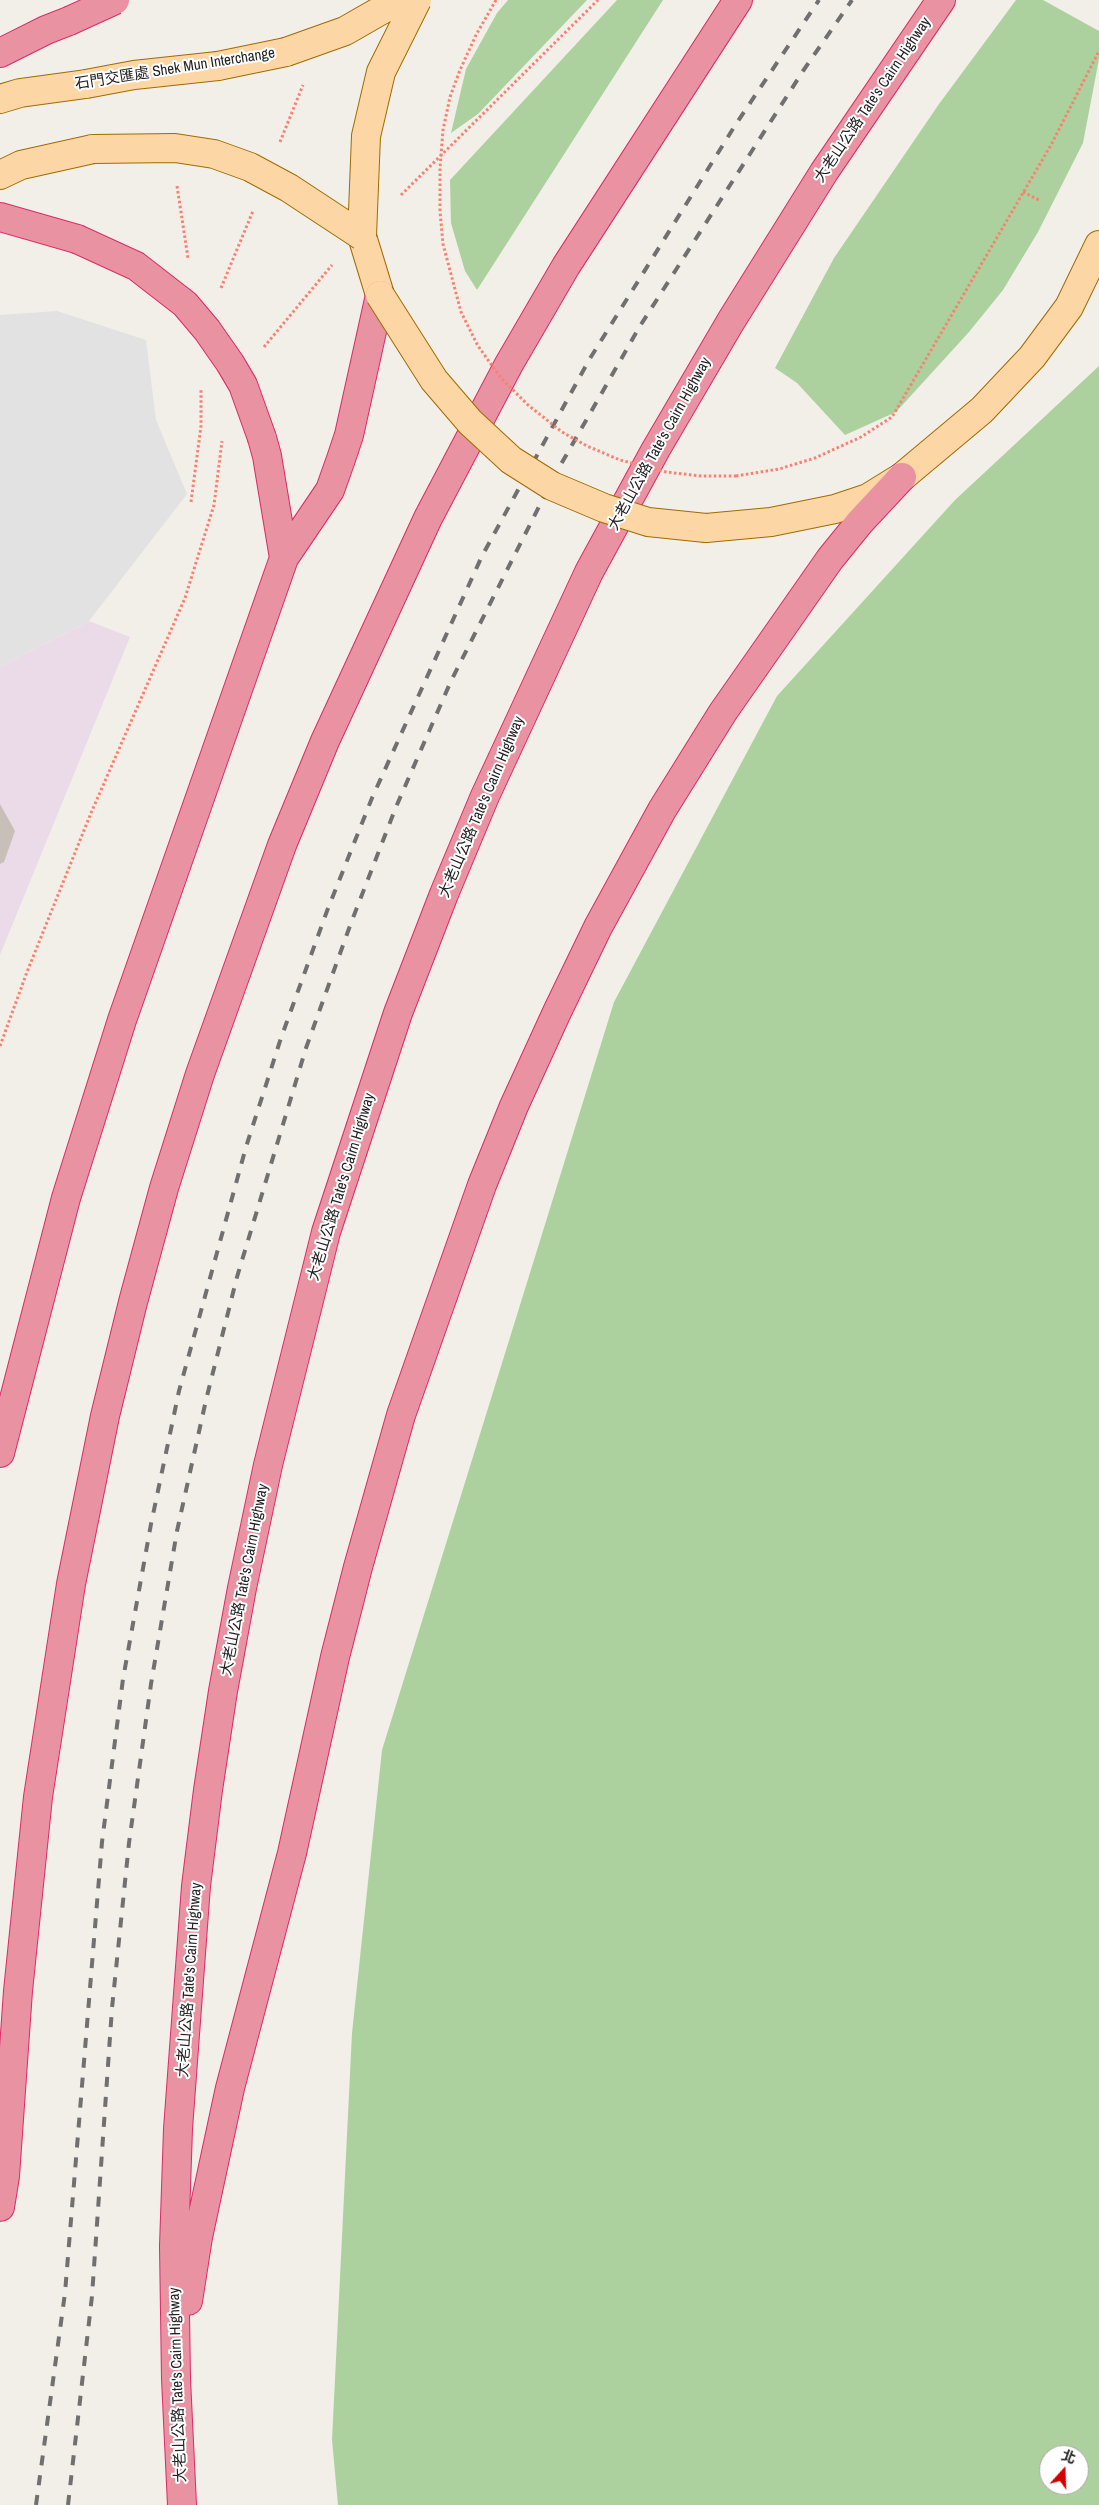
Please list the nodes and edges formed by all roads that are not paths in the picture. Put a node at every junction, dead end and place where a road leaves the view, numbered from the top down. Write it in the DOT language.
graph roads {
  1 [pos="115,0"];
  2 [pos="399,0"];
  3 [pos="417,0"];
  4 [pos="738,0"];
  5 [pos="941,0"];
  6 [pos="0,53"];
  7 [pos="0,99"];
  8 [pos="0,175"];
  9 [pos="0,217"];
  10 [pos="362,236"];
  11 [pos="1099,245"];
  12 [pos="380,295"];
  13 [pos="902,477"];
  14 [pos="284,558"];
  15 [pos="0,1453"];
  16 [pos="0,2206"];
  17 [pos="176,2378"];
  18 [pos="182,2505"];
  1 -- 6 [label="highway, bridge"];
  2 -- 7 [label="main road, 石門交匯處 Shek Mun Interchange, bridge"];
  3 -- 10 [label="main road, bridge"];
  4 -- 16 [label="highway"];
  5 -- 17 [label="highway, 大老山公路 Tate's Cairn Highway"];
  8 -- 10 [label="main road, bridge"];
  9 -- 14 [label="highway, bridge"];
  10 -- 12 [label="main road"];
  11 -- 13 [label="main road"];
  12 -- 13 [label="main road, bridge"];
  12 -- 14 [label="highway"];
  13 -- 17 [label="highway"];
  14 -- 15 [label="highway"];
  17 -- 18 [label="highway, 大老山公路 Tate's Cairn Highway"];
}
